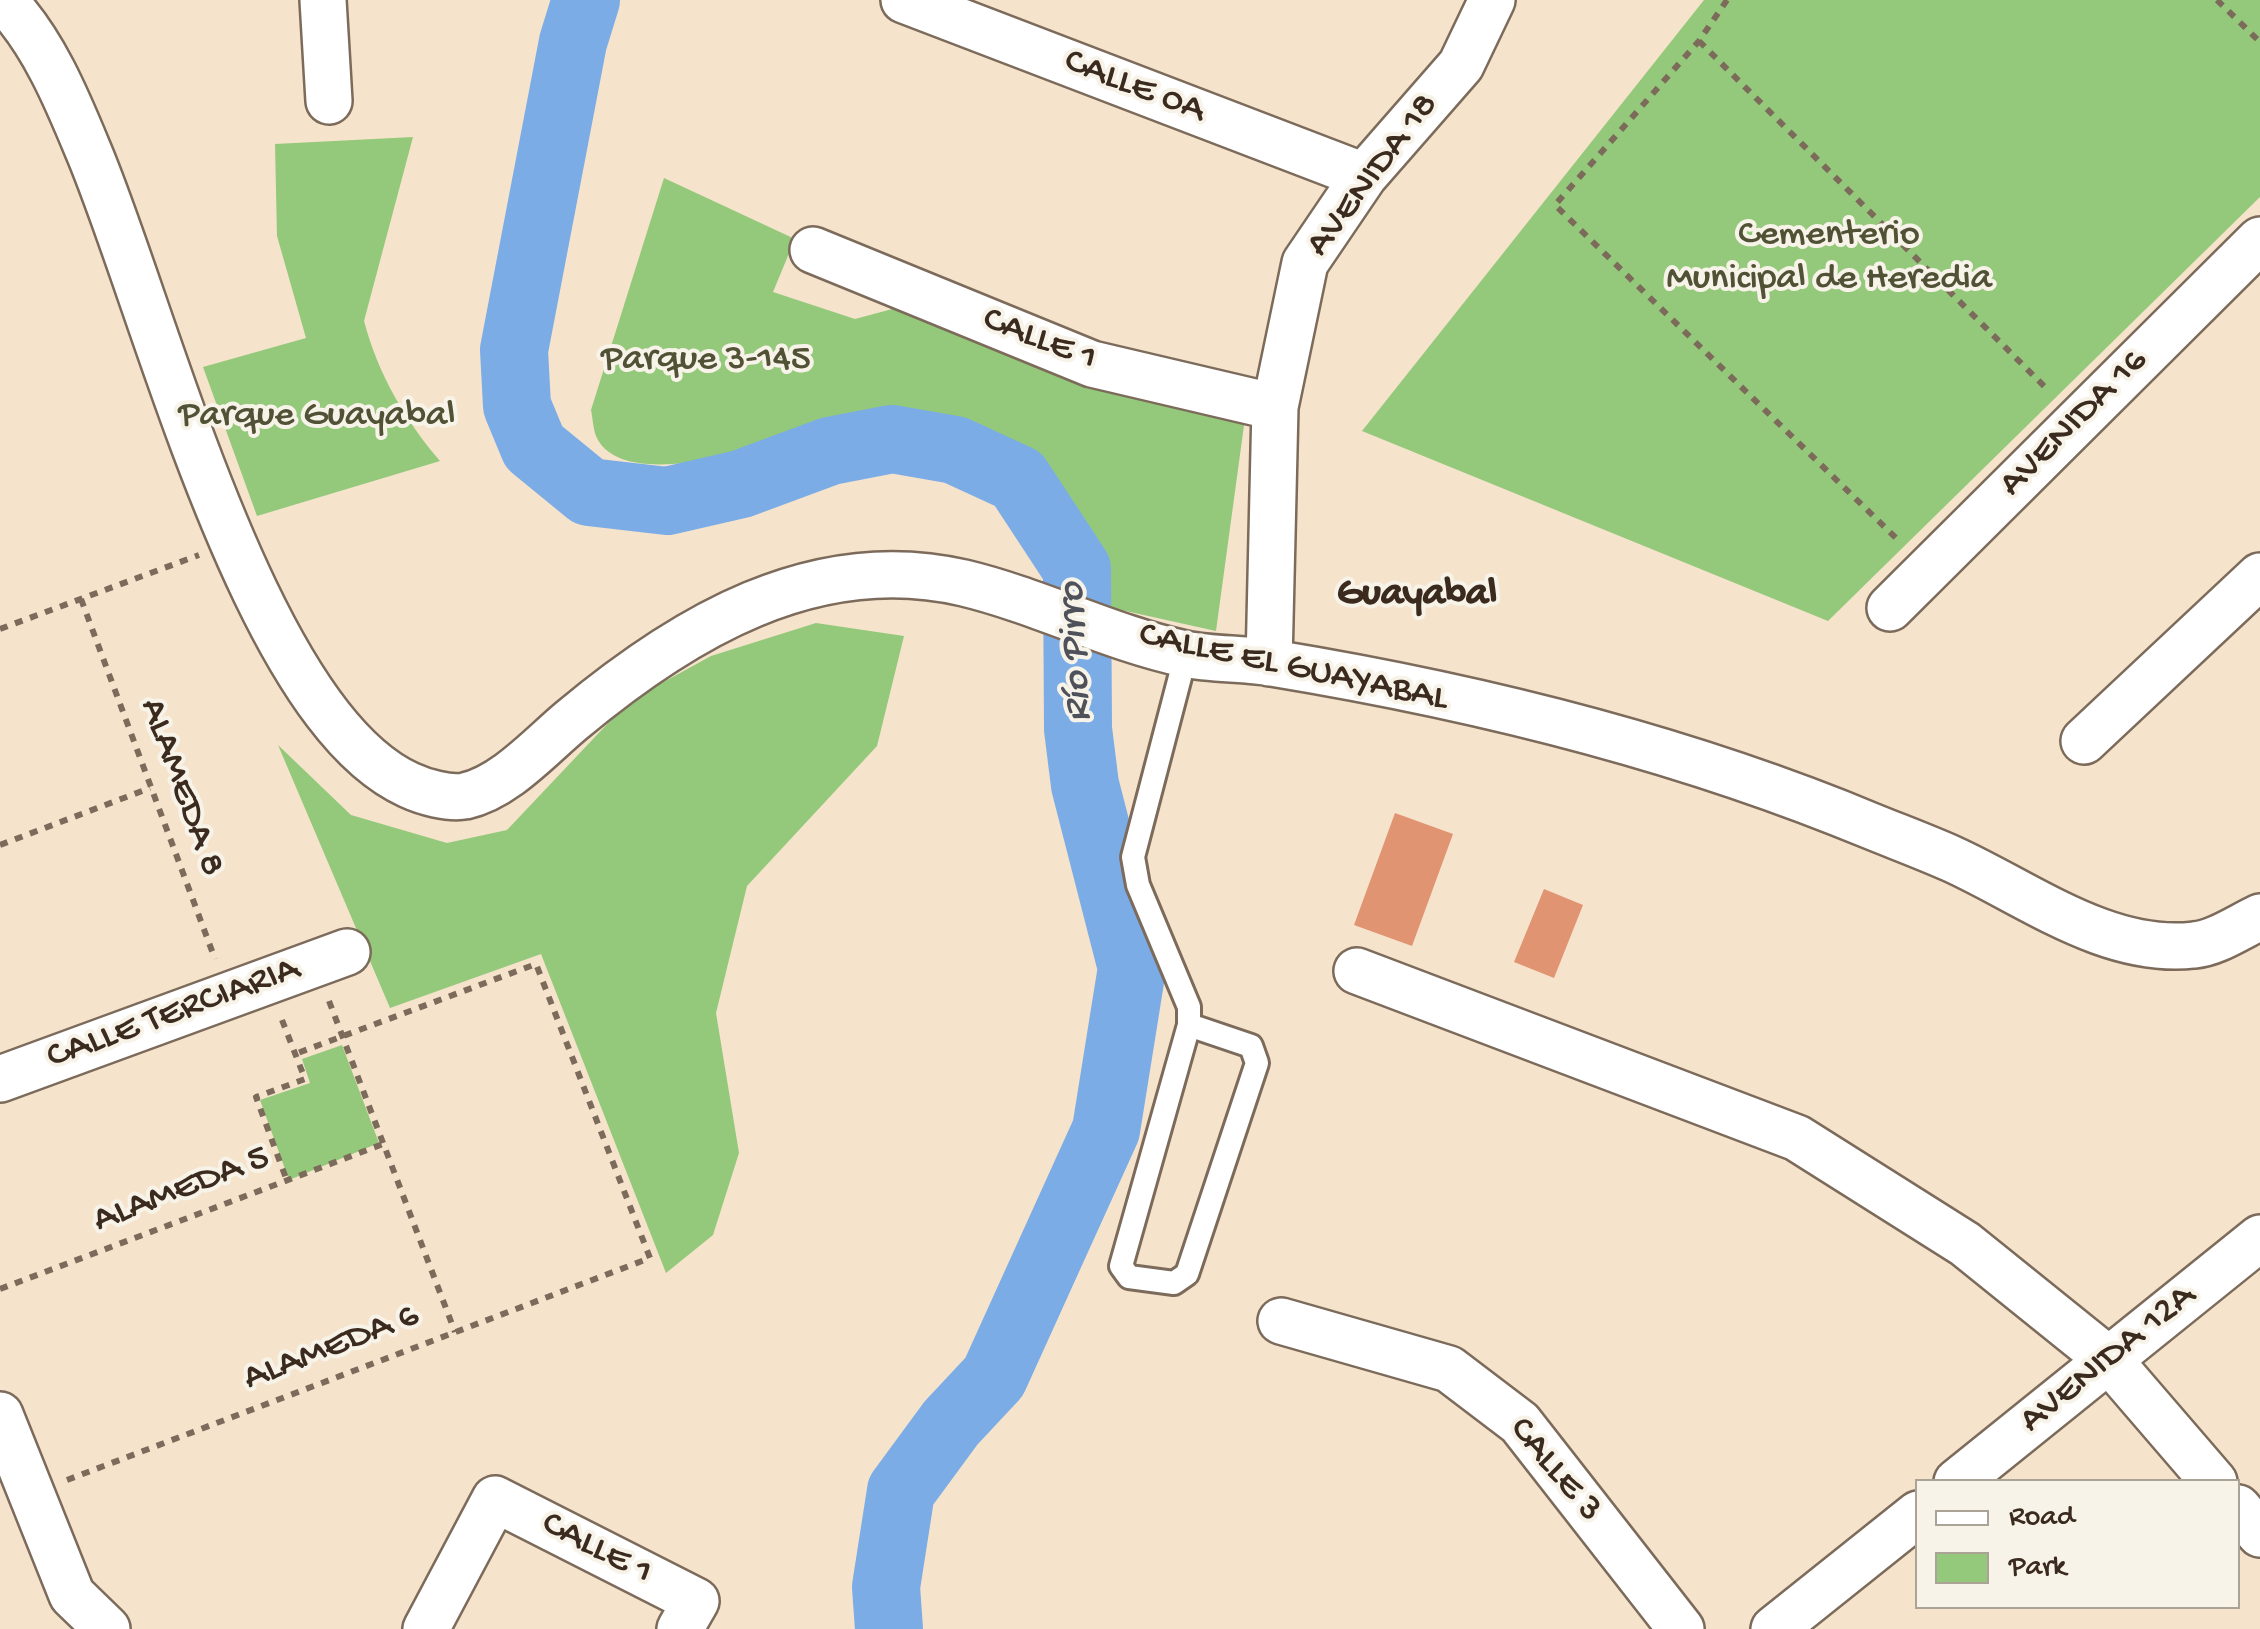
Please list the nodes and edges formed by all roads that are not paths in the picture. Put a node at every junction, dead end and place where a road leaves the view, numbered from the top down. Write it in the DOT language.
graph roads {
  1 [pos="323,0"];
  2 [pos="904,0"];
  3 [pos="1492,0"];
  4 [pos="8,2"];
  5 [pos="329,101"];
  6 [pos="1364,176"];
  7 [pos="2260,240"];
  8 [pos="813,250"];
  9 [pos="1274,407"];
  10 [pos="2260,576"];
  11 [pos="1890,608"];
  12 [pos="1186,654"];
  13 [pos="1269,662"];
  14 [pos="2084,741"];
  15 [pos="2260,918"];
  16 [pos="331,957"];
  17 [pos="1357,971"];
  18 [pos="1189,1025"];
  19 [pos="0,1079"];
  20 [pos="2260,1238"];
  21 [pos="1281,1321"];
  22 [pos="2109,1360"];
  23 [pos="1,1422"];
  24 [pos="1962,1479"];
  25 [pos="2211,1479"];
  26 [pos="2240,1510"];
  27 [pos="1915,1516"];
  28 [pos="2260,1534"];
  29 [pos="688,1615"];
  30 [pos="107,1629"];
  31 [pos="426,1629"];
  32 [pos="1681,1629"];
  33 [pos="1774,1629"];
  1 -- 5 [label="street"];
  2 -- 6 [label="street, CALLE 0A"];
  3 -- 6 [label="street, AVENIDA 18"];
  4 -- 12 [label="street, CALLE EL GUAYABAL"];
  6 -- 9 [label="street, AVENIDA 18"];
  7 -- 11 [label="street, AVENIDA 16"];
  8 -- 9 [label="street, CALLE 1"];
  9 -- 13 [label="street, AVENIDA 18"];
  10 -- 14 [label="street"];
  12 -- 13 [label="street, CALLE EL GUAYABAL"];
  12 -- 18 [label="lane"];
  13 -- 15 [label="street, CALLE EL GUAYABAL"];
  16 -- 19 [label="street, CALLE TERCIARIA"];
  17 -- 22 [label="street"];
  18 -- 18 [label="lane"];
  20 -- 22 [label="street, AVENIDA 12A"];
  21 -- 32 [label="street, CALLE 3"];
  22 -- 24 [label="street, AVENIDA 12A"];
  22 -- 25 [label="street"];
  23 -- 30 [label="street"];
  26 -- 28 [label="street"];
  27 -- 33 [label="street"];
  29 -- 31 [label="street, CALLE 1"];
}
